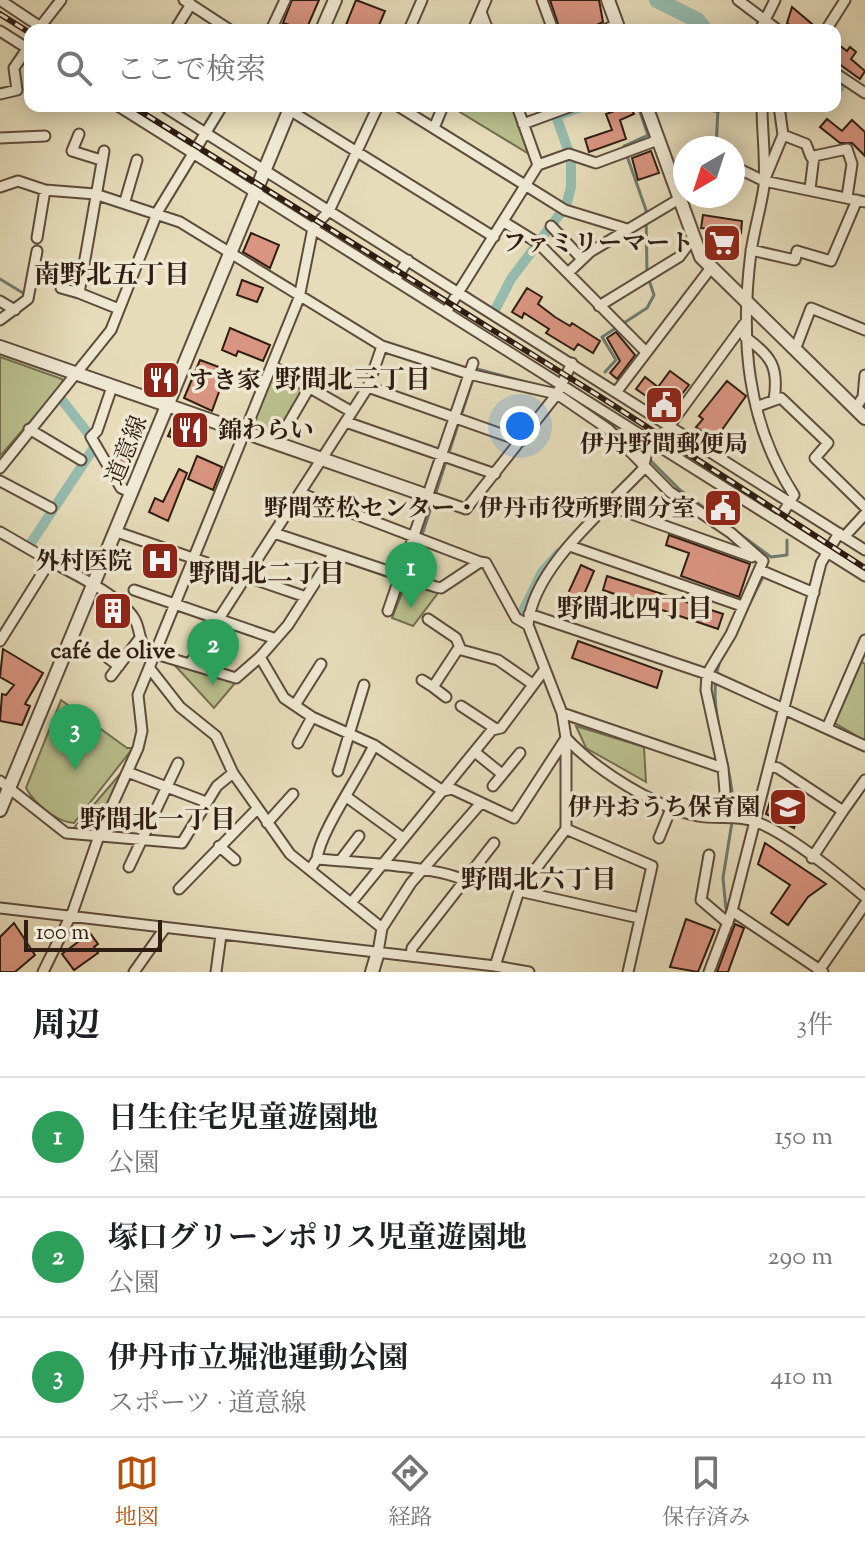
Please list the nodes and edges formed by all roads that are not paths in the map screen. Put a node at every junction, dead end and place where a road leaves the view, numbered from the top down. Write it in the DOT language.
graph roads {
  1 [pos="0,0"];
  2 [pos="61,0"];
  3 [pos="285,0"];
  4 [pos="335,0"];
  5 [pos="422,0"];
  6 [pos="485,0"];
  7 [pos="542,0"];
  8 [pos="608,0"];
  9 [pos="738,0"];
  10 [pos="775,0"];
  11 [pos="845,0"];
  12 [pos="188,2"];
  13 [pos="481,12"];
  14 [pos="763,19"];
  15 [pos="37,24"];
  16 [pos="46,24"];
  17 [pos="178,24"];
  18 [pos="221,24"];
  19 [pos="274,24"];
  20 [pos="325,24"];
  21 [pos="412,24"];
  22 [pos="476,24"];
  23 [pos="486,24"];
  24 [pos="551,24"];
  25 [pos="617,24"];
  26 [pos="762,24"];
  27 [pos="770,24"];
  28 [pos="830,24"];
  29 [pos="0,31"];
  30 [pos="24,46"];
  31 [pos="24,55"];
  32 [pos="841,77"];
  33 [pos="865,93"];
  34 [pos="0,94"];
  35 [pos="128,112"];
  36 [pos="173,112"];
  37 [pos="218,112"];
  38 [pos="286,112"];
  39 [pos="296,112"];
  40 [pos="376,112"];
  41 [pos="408,112"];
  42 [pos="441,112"];
  43 [pos="519,112"];
  44 [pos="556,112"];
  45 [pos="648,112"];
  46 [pos="762,112"];
  47 [pos="780,112"];
  48 [pos="523,124"];
  49 [pos="434,128"];
  50 [pos="206,133"];
  51 [pos="79,134"];
  52 [pos="783,135"];
  53 [pos="45,136"];
  54 [pos="0,138"];
  55 [pos="658,140"];
  56 [pos="192,152"];
  57 [pos="359,152"];
  58 [pos="814,156"];
  59 [pos="137,160"];
  60 [pos="538,165"];
  61 [pos="264,171"];
  62 [pos="745,172"];
  63 [pos="673,175"];
  64 [pos="764,181"];
  65 [pos="526,186"];
  66 [pos="0,187"];
  67 [pos="810,189"];
  68 [pos="45,190"];
  69 [pos="256,192"];
  70 [pos="95,194"];
  71 [pos="673,198"];
  72 [pos="856,200"];
  73 [pos="125,201"];
  74 [pos="685,208"];
  75 [pos="158,211"];
  76 [pos="329,211"];
  77 [pos="504,222"];
  78 [pos="552,227"];
  79 [pos="313,228"];
  80 [pos="627,229"];
  81 [pos="494,237"];
  82 [pos="37,238"];
  83 [pos="694,242"];
  84 [pos="751,250"];
  85 [pos="37,251"];
  86 [pos="229,252"];
  87 [pos="582,259"];
  88 [pos="408,260"];
  89 [pos="710,269"];
  90 [pos="568,273"];
  91 [pos="395,280"];
  92 [pos="61,288"];
  93 [pos="458,292"];
  94 [pos="79,293"];
  95 [pos="299,298"];
  96 [pos="0,301"];
  97 [pos="746,304"];
  98 [pos="599,306"];
  99 [pos="119,309"];
  100 [pos="15,310"];
  101 [pos="446,312"];
  102 [pos="0,320"];
  103 [pos="744,324"];
  104 [pos="865,330"];
  105 [pos="745,337"];
  106 [pos="382,346"];
  107 [pos="0,347"];
  108 [pos="795,350"];
  109 [pos="646,352"];
  110 [pos="473,363"];
  111 [pos="572,363"];
  112 [pos="272,366"];
  113 [pos="74,374"];
  114 [pos="469,374"];
  115 [pos="865,375"];
  116 [pos="112,387"];
  117 [pos="368,387"];
  118 [pos="309,388"];
  119 [pos="558,389"];
  120 [pos="617,391"];
  121 [pos="774,400"];
  122 [pos="167,406"];
  123 [pos="756,407"];
  124 [pos="855,409"];
  125 [pos="352,412"];
  126 [pos="455,417"];
  127 [pos="865,418"];
  128 [pos="346,422"];
  129 [pos="669,425"];
  130 [pos="29,429"];
  131 [pos="244,432"];
  132 [pos="521,441"];
  133 [pos="277,443"];
  134 [pos="656,444"];
  135 [pos="441,456"];
  136 [pos="645,457"];
  137 [pos="322,459"];
  138 [pos="81,460"];
  139 [pos="0,468"];
  140 [pos="495,474"];
  141 [pos="0,481"];
  142 [pos="132,493"];
  143 [pos="300,493"];
  144 [pos="428,496"];
  145 [pos="790,501"];
  146 [pos="609,506"];
  147 [pos="865,507"];
  148 [pos="51,508"];
  149 [pos="865,514"];
  150 [pos="778,521"];
  151 [pos="0,532"];
  152 [pos="117,532"];
  153 [pos="274,533"];
  154 [pos="415,535"];
  155 [pos="842,535"];
  156 [pos="570,546"];
  157 [pos="865,550"];
  158 [pos="828,552"];
  159 [pos="334,553"];
  160 [pos="193,558"];
  161 [pos="50,561"];
  162 [pos="480,562"];
  163 [pos="761,565"];
  164 [pos="401,574"];
  165 [pos="247,575"];
  166 [pos="865,576"];
  167 [pos="92,584"];
  168 [pos="134,590"];
  169 [pos="814,593"];
  170 [pos="306,597"];
  171 [pos="174,603"];
  172 [pos="742,606"];
  173 [pos="388,611"];
  174 [pos="529,614"];
  175 [pos="220,619"];
  176 [pos="428,619"];
  177 [pos="528,625"];
  178 [pos="470,635"];
  179 [pos="140,638"];
  180 [pos="276,639"];
  181 [pos="865,640"];
  182 [pos="0,641"];
  183 [pos="461,649"];
  184 [pos="156,652"];
  185 [pos="861,656"];
  186 [pos="260,657"];
  187 [pos="108,658"];
  188 [pos="191,662"];
  189 [pos="321,664"];
  190 [pos="119,666"];
  191 [pos="545,669"];
  192 [pos="151,670"];
  193 [pos="707,674"];
  194 [pos="111,676"];
  195 [pos="422,680"];
  196 [pos="531,683"];
  197 [pos="364,685"];
  198 [pos="433,687"];
  199 [pos="446,697"];
  200 [pos="295,705"];
  201 [pos="461,706"];
  202 [pos="784,708"];
  203 [pos="562,713"];
  204 [pos="312,717"];
  205 [pos="827,728"];
  206 [pos="496,729"];
  207 [pos="348,732"];
  208 [pos="566,738"];
  209 [pos="298,743"];
  210 [pos="374,745"];
  211 [pos="865,746"];
  212 [pos="476,753"];
  213 [pos="520,753"];
  214 [pos="178,763"];
  215 [pos="769,766"];
  216 [pos="723,768"];
  217 [pos="338,771"];
  218 [pos="130,773"];
  219 [pos="233,773"];
  220 [pos="502,774"];
  221 [pos="865,780"];
  222 [pos="5,784"];
  223 [pos="493,786"];
  224 [pos="167,787"];
  225 [pos="443,791"];
  226 [pos="293,794"];
  227 [pos="348,798"];
  228 [pos="206,802"];
  229 [pos="481,803"];
  230 [pos="672,806"];
  231 [pos="257,809"];
  232 [pos="0,810"];
  233 [pos="843,811"];
  234 [pos="727,815"];
  235 [pos="754,821"];
  236 [pos="267,823"];
  237 [pos="566,829"];
  238 [pos="100,836"];
  239 [pos="359,836"];
  240 [pos="403,838"];
  241 [pos="659,838"];
  242 [pos="141,840"];
  243 [pos="494,843"];
  244 [pos="219,846"];
  245 [pos="812,858"];
  246 [pos="235,860"];
  247 [pos="340,861"];
  248 [pos="710,862"];
  249 [pos="314,864"];
  250 [pos="129,867"];
  251 [pos="380,867"];
  252 [pos="422,870"];
  253 [pos="464,880"];
  254 [pos="179,889"];
  255 [pos="519,891"];
  256 [pos="865,897"];
  257 [pos="351,903"];
  258 [pos="865,904"];
  259 [pos="0,908"];
  260 [pos="732,911"];
  261 [pos="70,917"];
  262 [pos="639,918"];
  263 [pos="728,923"];
  264 [pos="165,928"];
  265 [pos="382,928"];
  266 [pos="221,935"];
  267 [pos="378,952"];
  268 [pos="411,956"];
  269 [pos="495,966"];
  270 [pos="820,971"];
  271 [pos="43,972"];
  272 [pos="134,972"];
  273 [pos="216,972"];
  274 [pos="372,972"];
  275 [pos="529,972"];
  276 [pos="628,972"];
  277 [pos="709,972"];
  1 -- 15 [label="street"];
  2 -- 16 [label="street"];
  3 -- 19 [label="street"];
  4 -- 20 [label="street"];
  5 -- 21 [label="street"];
  6 -- 13 [label="street"];
  7 -- 24 [label="street"];
  8 -- 25 [label="street"];
  9 -- 14 [label="street"];
  10 -- 14 [label="street"];
  11 -- 28 [label="street"];
  12 -- 17 [label="street"];
  12 -- 18 [label="street"];
  13 -- 22 [label="street"];
  13 -- 23 [label="street"];
  14 -- 26 [label="street"];
  14 -- 27 [label="street"];
  29 -- 30 [label="street"];
  31 -- 34 [label="street"];
  32 -- 33 [label="street"];
  35 -- 56 [label="street"];
  36 -- 50 [label="street"];
  37 -- 50 [label="street"];
  38 -- 61 [label="street, 道意線"];
  39 -- 57 [label="street"];
  40 -- 57 [label="street"];
  41 -- 49 [label="street"];
  42 -- 49 [label="street"];
  43 -- 48 [label="street"];
  44 -- 48 [label="street"];
  45 -- 55 [label="street"];
  46 -- 64 [label="street"];
  47 -- 52 [label="street"];
  48 -- 60 [label="street"];
  49 -- 65 [label="street"];
  50 -- 56 [label="street"];
  50 -- 61 [label="street"];
  51 -- 70 [label="street"];
  52 -- 58 [label="street"];
  52 -- 64 [label="street"];
  53 -- 54 [label="street"];
  55 -- 60 [label="street"];
  55 -- 63 [label="street"];
  56 -- 69 [label="street"];
  56 -- 75 [label="street"];
  57 -- 76 [label="street"];
  57 -- 81 [label="street"];
  58 -- 67 [label="street"];
  58 -- 72 [label="street"];
  59 -- 73 [label="street"];
  60 -- 65 [label="street"];
  61 -- 69 [label="street, 道意線"];
  61 -- 76 [label="street"];
  62 -- 64 [label="street"];
  64 -- 67 [label="street"];
  64 -- 84 [label="street"];
  65 -- 77 [label="street"];
  65 -- 80 [label="street"];
  66 -- 68 [label="street"];
  67 -- 72 [label="street"];
  68 -- 70 [label="street"];
  68 -- 82 [label="street"];
  69 -- 79 [label="street"];
  69 -- 86 [label="street, 道意線"];
  70 -- 73 [label="street"];
  70 -- 94 [label="street"];
  71 -- 80 [label="street"];
  72 -- 84 [label="street"];
  73 -- 75 [label="street"];
  74 -- 83 [label="street"];
  75 -- 86 [label="street"];
  75 -- 99 [label="street"];
  76 -- 79 [label="street"];
  76 -- 88 [label="street"];
  77 -- 81 [label="street"];
  77 -- 90 [label="street"];
  78 -- 87 [label="street"];
  79 -- 91 [label="street"];
  79 -- 95 [label="street"];
  80 -- 87 [label="street"];
  81 -- 93 [label="street"];
  83 -- 89 [label="street"];
  83 -- 98 [label="street"];
  84 -- 97 [label="street"];
  85 -- 100 [label="street"];
  86 -- 95 [label="street"];
  86 -- 122 [label="street, 道意線"];
  87 -- 90 [label="street"];
  88 -- 91 [label="street"];
  88 -- 93 [label="street"];
  89 -- 97 [label="street"];
  89 -- 109 [label="street"];
  90 -- 98 [label="street"];
  91 -- 101 [label="street"];
  92 -- 94 [label="street"];
  93 -- 101 [label="street"];
  93 -- 111 [label="street"];
  94 -- 99 [label="street"];
  95 -- 106 [label="street"];
  95 -- 112 [label="street"];
  96 -- 100 [label="street"];
  97 -- 103 [label="street"];
  97 -- 108 [label="street"];
  98 -- 109 [label="street"];
  99 -- 113 [label="street"];
  100 -- 102 [label="street"];
  101 -- 119 [label="street"];
  103 -- 105 [label="street"];
  103 -- 129 [label="street"];
  104 -- 108 [label="street"];
  105 -- 121 [label="street"];
  105 -- 123 [label="street"];
  106 -- 114 [label="street"];
  106 -- 117 [label="street"];
  107 -- 113 [label="street"];
  108 -- 124 [label="street"];
  109 -- 120 [label="street"];
  110 -- 114 [label="street"];
  111 -- 119 [label="street"];
  111 -- 120 [label="street"];
  112 -- 118 [label="street"];
  112 -- 131 [label="street"];
  113 -- 116 [label="street"];
  113 -- 130 [label="street"];
  114 -- 119 [label="street"];
  114 -- 126 [label="street"];
  115 -- 124 [label="street"];
  116 -- 122 [label="street"];
  116 -- 142 [label="street"];
  117 -- 125 [label="street"];
  117 -- 126 [label="street"];
  118 -- 125 [label="street"];
  118 -- 133 [label="street"];
  119 -- 132 [label="street"];
  119 -- 134 [label="street"];
  119 -- 136 [label="street"];
  120 -- 129 [label="street"];
  121 -- 123 [label="street"];
  121 -- 147 [label="street"];
  122 -- 131 [label="street"];
  122 -- 142 [label="street, 道意線"];
  123 -- 145 [label="street"];
  124 -- 127 [label="street"];
  125 -- 128 [label="street"];
  126 -- 132 [label="street"];
  126 -- 135 [label="street"];
  128 -- 135 [label="street"];
  128 -- 137 [label="street"];
  129 -- 134 [label="street"];
  129 -- 145 [label="street"];
  130 -- 138 [label="street"];
  130 -- 139 [label="street"];
  131 -- 133 [label="street"];
  131 -- 160 [label="street"];
  132 -- 140 [label="street"];
  133 -- 137 [label="street"];
  134 -- 136 [label="street"];
  134 -- 150 [label="street"];
  135 -- 140 [label="street"];
  135 -- 144 [label="street"];
  136 -- 146 [label="street"];
  136 -- 163 [label="street"];
  137 -- 143 [label="street"];
  137 -- 144 [label="street"];
  140 -- 144 [label="street"];
  141 -- 148 [label="street"];
  142 -- 152 [label="street, 道意線"];
  143 -- 153 [label="street"];
  143 -- 154 [label="street"];
  144 -- 154 [label="street"];
  145 -- 150 [label="street"];
  145 -- 155 [label="street"];
  146 -- 156 [label="street"];
  146 -- 163 [label="street"];
  149 -- 155 [label="street"];
  150 -- 158 [label="street"];
  151 -- 161 [label="street"];
  152 -- 160 [label="street"];
  152 -- 167 [label="street, 道意線"];
  153 -- 159 [label="street"];
  153 -- 165 [label="street"];
  154 -- 162 [label="street"];
  154 -- 164 [label="street"];
  155 -- 157 [label="street"];
  155 -- 158 [label="street"];
  156 -- 172 [label="street"];
  156 -- 174 [label="street"];
  158 -- 166 [label="street"];
  158 -- 169 [label="street"];
  159 -- 164 [label="street"];
  159 -- 170 [label="street"];
  160 -- 165 [label="street"];
  160 -- 171 [label="street"];
  161 -- 167 [label="street"];
  161 -- 182 [label="street"];
  162 -- 164 [label="street"];
  162 -- 177 [label="street"];
  163 -- 169 [label="street"];
  163 -- 172 [label="street"];
  164 -- 173 [label="street"];
  165 -- 170 [label="street"];
  165 -- 175 [label="street"];
  167 -- 179 [label="street"];
  167 -- 222 [label="street, 道意線"];
  168 -- 171 [label="street"];
  169 -- 202 [label="street"];
  170 -- 180 [label="street"];
  171 -- 175 [label="street"];
  171 -- 184 [label="street"];
  172 -- 193 [label="street"];
  174 -- 177 [label="street"];
  174 -- 193 [label="street"];
  175 -- 180 [label="street"];
  175 -- 188 [label="street"];
  176 -- 183 [label="street"];
  177 -- 191 [label="street"];
  178 -- 183 [label="street"];
  179 -- 184 [label="street"];
  179 -- 190 [label="street"];
  180 -- 186 [label="street"];
  181 -- 185 [label="street"];
  183 -- 196 [label="street"];
  183 -- 198 [label="street"];
  184 -- 188 [label="street"];
  184 -- 192 [label="street"];
  185 -- 205 [label="street"];
  186 -- 188 [label="street"];
  186 -- 200 [label="street"];
  187 -- 190 [label="street"];
  189 -- 200 [label="street"];
  190 -- 194 [label="street"];
  191 -- 196 [label="street"];
  191 -- 203 [label="street"];
  192 -- 218 [label="street"];
  192 -- 219 [label="street"];
  193 -- 202 [label="street"];
  193 -- 216 [label="street"];
  195 -- 198 [label="street"];
  196 -- 206 [label="street"];
  197 -- 207 [label="street"];
  198 -- 199 [label="street"];
  200 -- 204 [label="street"];
  201 -- 206 [label="street"];
  202 -- 205 [label="street"];
  202 -- 215 [label="street"];
  203 -- 208 [label="street"];
  203 -- 216 [label="street"];
  204 -- 207 [label="street"];
  204 -- 209 [label="street"];
  205 -- 211 [label="street"];
  206 -- 212 [label="street"];
  207 -- 210 [label="street"];
  207 -- 217 [label="street"];
  208 -- 229 [label="street"];
  208 -- 230 [label="street"];
  208 -- 237 [label="street"];
  210 -- 225 [label="street"];
  210 -- 227 [label="street"];
  212 -- 220 [label="street"];
  212 -- 225 [label="street"];
  213 -- 220 [label="street"];
  214 -- 224 [label="street"];
  215 -- 233 [label="street"];
  215 -- 235 [label="street"];
  216 -- 234 [label="street"];
  218 -- 224 [label="street"];
  218 -- 238 [label="street"];
  219 -- 228 [label="street"];
  219 -- 231 [label="street"];
  220 -- 223 [label="street"];
  221 -- 233 [label="street"];
  222 -- 232 [label="street, 道意線"];
  222 -- 238 [label="street"];
  224 -- 228 [label="street"];
  224 -- 242 [label="street"];
  225 -- 229 [label="street"];
  225 -- 240 [label="street"];
  226 -- 236 [label="street"];
  227 -- 240 [label="street"];
  227 -- 249 [label="street"];
  228 -- 242 [label="street"];
  229 -- 252 [label="street"];
  230 -- 234 [label="street"];
  230 -- 241 [label="street"];
  231 -- 236 [label="street"];
  231 -- 244 [label="street"];
  233 -- 245 [label="street"];
  234 -- 235 [label="street"];
  235 -- 245 [label="street"];
  235 -- 260 [label="street"];
  236 -- 249 [label="street"];
  237 -- 255 [label="street"];
  237 -- 262 [label="street"];
  238 -- 242 [label="street"];
  238 -- 261 [label="street"];
  239 -- 247 [label="street"];
  240 -- 251 [label="street"];
  242 -- 250 [label="street"];
  243 -- 253 [label="street"];
  244 -- 246 [label="street"];
  244 -- 254 [label="street"];
  245 -- 256 [label="street"];
  247 -- 249 [label="street"];
  247 -- 251 [label="street"];
  248 -- 263 [label="street"];
  249 -- 257 [label="street"];
  251 -- 252 [label="street"];
  251 -- 257 [label="street"];
  252 -- 253 [label="street"];
  252 -- 265 [label="street"];
  253 -- 268 [label="street"];
  255 -- 262 [label="street"];
  255 -- 269 [label="street"];
  257 -- 265 [label="street"];
  258 -- 270 [label="street"];
  259 -- 261 [label="street"];
  260 -- 263 [label="street"];
  260 -- 270 [label="street"];
  261 -- 264 [label="street"];
  261 -- 271 [label="street"];
  262 -- 276 [label="street"];
  263 -- 277 [label="street"];
  264 -- 266 [label="street"];
  264 -- 272 [label="street"];
  265 -- 267 [label="street"];
  266 -- 267 [label="street"];
  266 -- 273 [label="street"];
  267 -- 268 [label="street"];
  267 -- 274 [label="street"];
  268 -- 269 [label="street"];
  269 -- 275 [label="street"];
}
